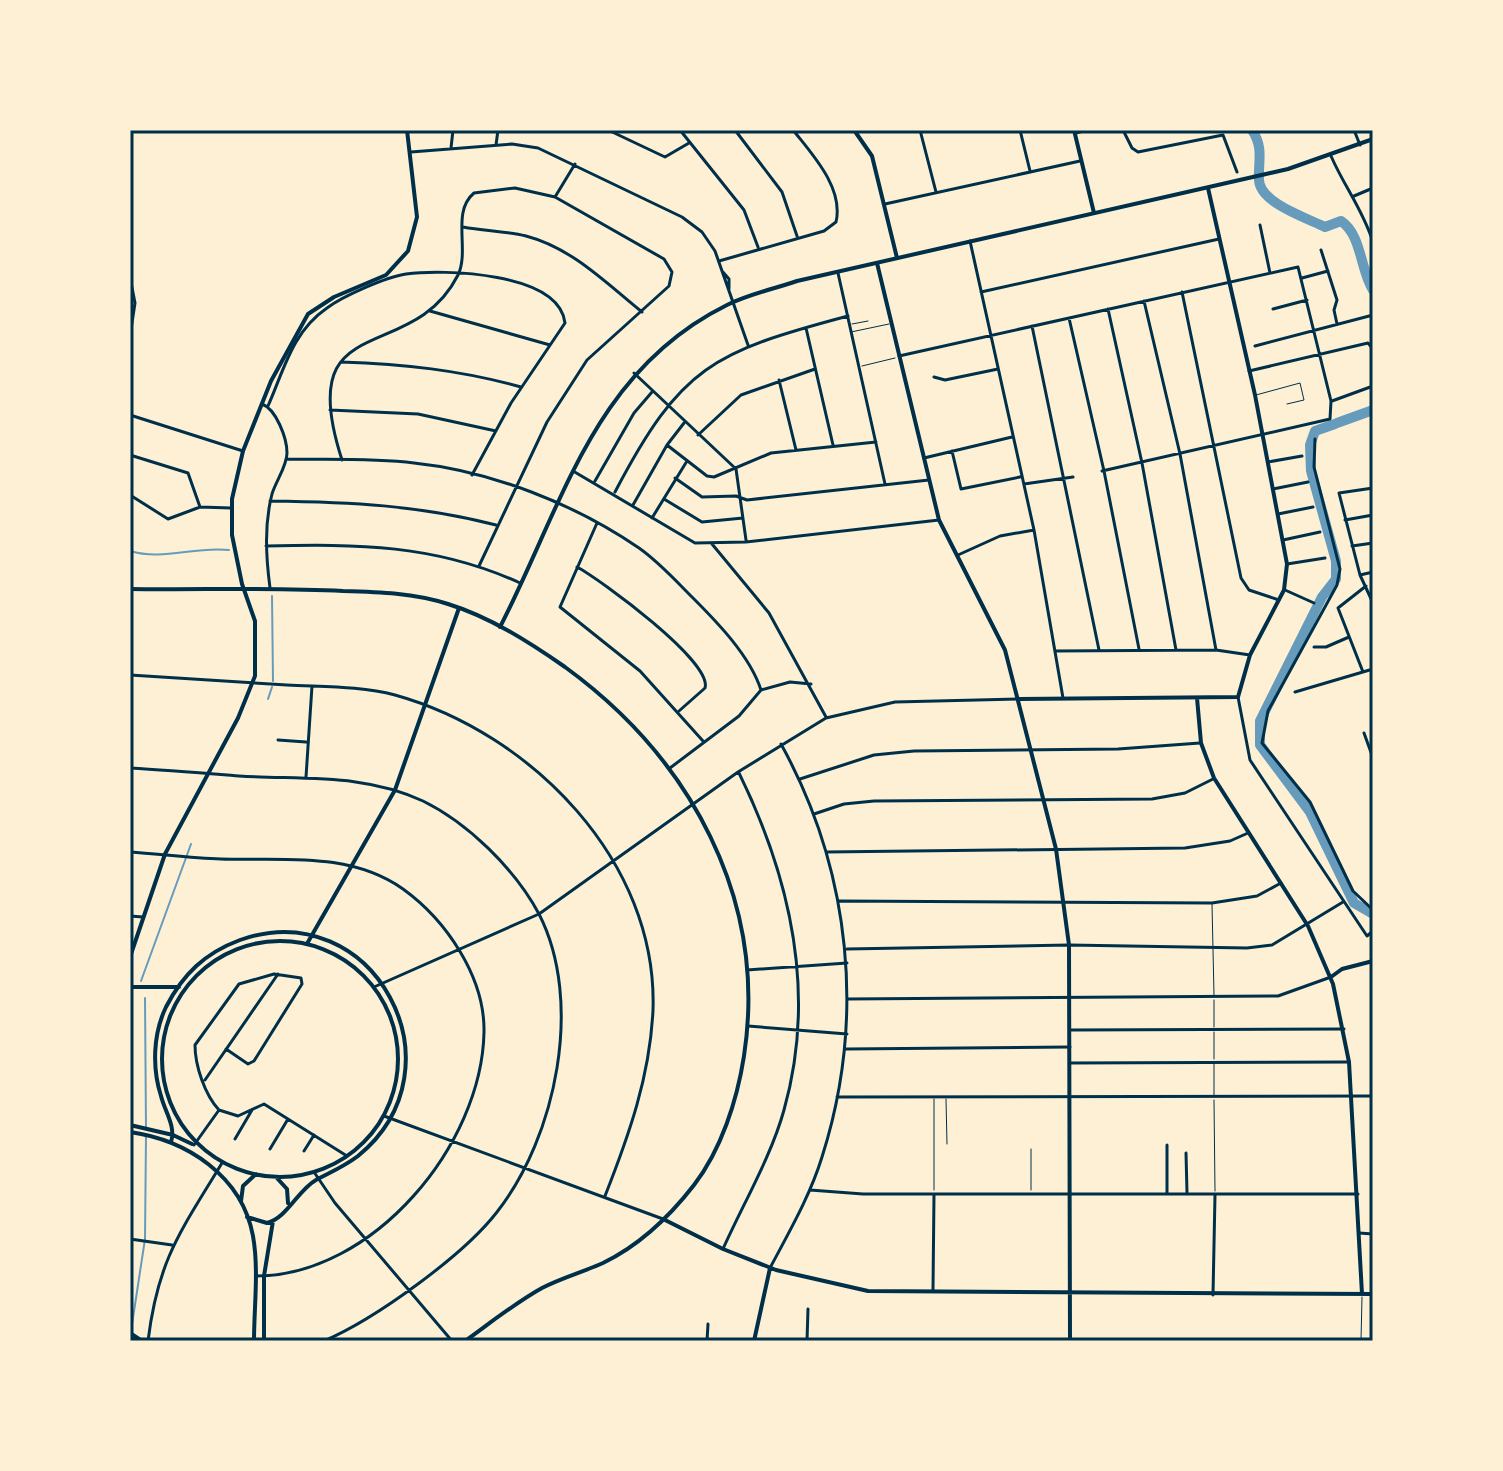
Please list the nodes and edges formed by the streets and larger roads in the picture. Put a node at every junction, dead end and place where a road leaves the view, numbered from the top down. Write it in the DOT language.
graph roads {
  1 [pos="407,130"];
  2 [pos="453,130"];
  3 [pos="498,130"];
  4 [pos="608,130"];
  5 [pos="680,130"];
  6 [pos="735,130"];
  7 [pos="793,130"];
  8 [pos="854,130"];
  9 [pos="920,130"];
  10 [pos="979,130"];
  11 [pos="995,130"];
  12 [pos="1020,130"];
  13 [pos="1087,130"];
  14 [pos="1123,130"];
  15 [pos="1354,130"];
  16 [pos="1074,131"];
  17 [pos="1373,139"];
  18 [pos="690,142"];
  19 [pos="496,145"];
  20 [pos="1360,145"];
  21 [pos="451,148"];
  22 [pos="410,152"];
  23 [pos="1331,156"];
  24 [pos="1081,161"];
  25 [pos="575,164"];
  26 [pos="1030,171"];
  27 [pos="1237,172"];
  28 [pos="1208,188"];
  29 [pos="1373,188"];
  30 [pos="936,192"];
  31 [pos="1354,196"];
  32 [pos="555,197"];
  33 [pos="885,204"];
  34 [pos="1094,213"];
  35 [pos="1367,218"];
  36 [pos="1373,218"];
  37 [pos="1260,225"];
  38 [pos="463,227"];
  39 [pos="798,237"];
  40 [pos="1219,239"];
  41 [pos="970,241"];
  42 [pos="1373,242"];
  43 [pos="758,247"];
  44 [pos="1321,250"];
  45 [pos="897,258"];
  46 [pos="719,261"];
  47 [pos="877,263"];
  48 [pos="1328,271"];
  49 [pos="838,272"];
  50 [pos="459,273"];
  51 [pos="1270,273"];
  52 [pos="130,277"];
  53 [pos="1302,278"];
  54 [pos="1229,282"];
  55 [pos="981,292"];
  56 [pos="1182,292"];
  57 [pos="1307,300"];
  58 [pos="1144,301"];
  59 [pos="733,302"];
  60 [pos="1108,309"];
  61 [pos="1273,309"];
  62 [pos="430,310"];
  63 [pos="642,312"];
  64 [pos="1373,315"];
  65 [pos="848,316"];
  66 [pos="1069,318"];
  67 [pos="1337,324"];
  68 [pos="1032,326"];
  69 [pos="806,328"];
  70 [pos="1314,329"];
  71 [pos="990,335"];
  72 [pos="130,336"];
  73 [pos="550,345"];
  74 [pos="748,345"];
  75 [pos="1255,346"];
  76 [pos="1373,349"];
  77 [pos="1320,355"];
  78 [pos="900,356"];
  79 [pos="341,362"];
  80 [pos="815,369"];
  81 [pos="998,369"];
  82 [pos="1249,371"];
  83 [pos="634,373"];
  84 [pos="934,377"];
  85 [pos="779,380"];
  86 [pos="1373,386"];
  87 [pos="521,387"];
  88 [pos="652,392"];
  89 [pos="1331,401"];
  90 [pos="261,404"];
  91 [pos="268,406"];
  92 [pos="667,407"];
  93 [pos="330,410"];
  94 [pos="130,415"];
  95 [pos="684,423"];
  96 [pos="497,431"];
  97 [pos="698,435"];
  98 [pos="1263,436"];
  99 [pos="1012,437"];
  100 [pos="1315,439"];
  101 [pos="876,442"];
  102 [pos="667,445"];
  103 [pos="1216,445"];
  104 [pos="833,446"];
  105 [pos="796,450"];
  106 [pos="243,451"];
  107 [pos="952,451"];
  108 [pos="1180,454"];
  109 [pos="130,455"];
  110 [pos="1302,456"];
  111 [pos="924,458"];
  112 [pos="286,459"];
  113 [pos="342,460"];
  114 [pos="687,461"];
  115 [pos="1268,462"];
  116 [pos="1142,463"];
  117 [pos="736,469"];
  118 [pos="573,471"];
  119 [pos="1103,471"];
  120 [pos="472,475"];
  121 [pos="1066,476"];
  122 [pos="1022,477"];
  123 [pos="1073,477"];
  124 [pos="675,478"];
  125 [pos="929,480"];
  126 [pos="595,481"];
  127 [pos="1308,482"];
  128 [pos="885,484"];
  129 [pos="1024,484"];
  130 [pos="515,488"];
  131 [pos="1373,488"];
  132 [pos="1273,489"];
  133 [pos="614,493"];
  134 [pos="130,495"];
  135 [pos="741,498"];
  136 [pos="664,499"];
  137 [pos="270,501"];
  138 [pos="558,503"];
  139 [pos="633,505"];
  140 [pos="200,507"];
  141 [pos="1313,507"];
  142 [pos="231,508"];
  143 [pos="1278,514"];
  144 [pos="1373,515"];
  145 [pos="652,518"];
  146 [pos="743,518"];
  147 [pos="939,520"];
  148 [pos="1345,520"];
  149 [pos="597,523"];
  150 [pos="497,526"];
  151 [pos="1034,530"];
  152 [pos="1320,532"];
  153 [pos="1283,540"];
  154 [pos="746,542"];
  155 [pos="1373,543"];
  156 [pos="712,544"];
  157 [pos="266,546"];
  158 [pos="1352,546"];
  159 [pos="958,555"];
  160 [pos="1325,558"];
  161 [pos="1287,564"];
  162 [pos="479,566"];
  163 [pos="577,567"];
  164 [pos="1373,572"];
  165 [pos="1360,575"];
  166 [pos="521,583"];
  167 [pos="1366,586"];
  168 [pos="270,588"];
  169 [pos="130,589"];
  170 [pos="244,590"];
  171 [pos="1284,590"];
  172 [pos="1279,600"];
  173 [pos="1314,603"];
  174 [pos="1373,603"];
  175 [pos="459,608"];
  176 [pos="500,627"];
  177 [pos="1349,637"];
  178 [pos="1314,647"];
  179 [pos="1139,649"];
  180 [pos="1099,650"];
  181 [pos="1176,650"];
  182 [pos="1216,650"];
  183 [pos="1055,651"];
  184 [pos="1250,655"];
  185 [pos="1373,669"];
  186 [pos="1363,672"];
  187 [pos="130,675"];
  188 [pos="254,682"];
  189 [pos="811,684"];
  190 [pos="312,686"];
  191 [pos="761,690"];
  192 [pos="1295,692"];
  193 [pos="1197,697"];
  194 [pos="1238,697"];
  195 [pos="1063,698"];
  196 [pos="1019,699"];
  197 [pos="425,705"];
  198 [pos="679,711"];
  199 [pos="826,718"];
  200 [pos="1364,733"];
  201 [pos="278,740"];
  202 [pos="703,741"];
  203 [pos="307,742"];
  204 [pos="1201,743"];
  205 [pos="781,744"];
  206 [pos="1033,751"];
  207 [pos="1373,758"];
  208 [pos="130,768"];
  209 [pos="670,768"];
  210 [pos="738,772"];
  211 [pos="208,774"];
  212 [pos="306,777"];
  213 [pos="1214,778"];
  214 [pos="800,779"];
  215 [pos="395,790"];
  216 [pos="1045,799"];
  217 [pos="695,803"];
  218 [pos="814,814"];
  219 [pos="1248,833"];
  220 [pos="1056,849"];
  221 [pos="130,852"];
  222 [pos="826,852"];
  223 [pos="165,854"];
  224 [pos="612,861"];
  225 [pos="349,864"];
  226 [pos="1281,883"];
  227 [pos="1063,899"];
  228 [pos="839,901"];
  229 [pos="1343,902"];
  230 [pos="1373,910"];
  231 [pos="539,914"];
  232 [pos="130,916"];
  233 [pos="143,917"];
  234 [pos="1308,926"];
  235 [pos="1373,931"];
  236 [pos="311,935"];
  237 [pos="308,942"];
  238 [pos="1069,945"];
  239 [pos="847,949"];
  240 [pos="216,950"];
  241 [pos="460,951"];
  242 [pos="130,957"];
  243 [pos="220,957"];
  244 [pos="1373,961"];
  245 [pos="847,963"];
  246 [pos="797,966"];
  247 [pos="747,970"];
  248 [pos="278,974"];
  249 [pos="1331,977"];
  250 [pos="382,983"];
  251 [pos="130,987"];
  252 [pos="177,987"];
  253 [pos="374,987"];
  254 [pos="184,989"];
  255 [pos="1070,998"];
  256 [pos="847,999"];
  257 [pos="748,1026"];
  258 [pos="1344,1029"];
  259 [pos="1071,1030"];
  260 [pos="797,1031"];
  261 [pos="847,1034"];
  262 [pos="1070,1047"];
  263 [pos="226,1049"];
  264 [pos="846,1049"];
  265 [pos="1349,1062"];
  266 [pos="1070,1063"];
  267 [pos="204,1081"];
  268 [pos="1352,1095"];
  269 [pos="1070,1096"];
  270 [pos="1373,1096"];
  271 [pos="837,1097"];
  272 [pos="219,1110"];
  273 [pos="252,1110"];
  274 [pos="384,1116"];
  275 [pos="288,1119"];
  276 [pos="391,1119"];
  277 [pos="130,1125"];
  278 [pos="182,1128"];
  279 [pos="130,1132"];
  280 [pos="314,1135"];
  281 [pos="175,1136"];
  282 [pos="235,1139"];
  283 [pos="455,1141"];
  284 [pos="172,1143"];
  285 [pos="194,1145"];
  286 [pos="1167,1145"];
  287 [pos="270,1149"];
  288 [pos="304,1151"];
  289 [pos="1186,1153"];
  290 [pos="347,1156"];
  291 [pos="222,1163"];
  292 [pos="526,1168"];
  293 [pos="217,1170"];
  294 [pos="314,1172"];
  295 [pos="256,1174"];
  296 [pos="275,1176"];
  297 [pos="316,1180"];
  298 [pos="810,1190"];
  299 [pos="1071,1193"];
  300 [pos="1167,1193"];
  301 [pos="1187,1193"];
  302 [pos="1215,1193"];
  303 [pos="934,1194"];
  304 [pos="1358,1194"];
  305 [pos="605,1196"];
  306 [pos="241,1203"];
  307 [pos="288,1206"];
  308 [pos="247,1217"];
  309 [pos="663,1219"];
  310 [pos="273,1221"];
  311 [pos="1359,1233"];
  312 [pos="1373,1234"];
  313 [pos="364,1238"];
  314 [pos="130,1239"];
  315 [pos="172,1245"];
  316 [pos="723,1249"];
  317 [pos="770,1268"];
  318 [pos="254,1276"];
  319 [pos="264,1276"];
  320 [pos="407,1290"];
  321 [pos="933,1293"];
  322 [pos="1072,1294"];
  323 [pos="1362,1294"];
  324 [pos="1373,1294"];
  325 [pos="1213,1295"];
  326 [pos="808,1309"];
  327 [pos="708,1324"];
  328 [pos="130,1333"];
  329 [pos="145,1341"];
  330 [pos="254,1341"];
  331 [pos="264,1341"];
  332 [pos="324,1341"];
  333 [pos="452,1341"];
  334 [pos="465,1341"];
  335 [pos="707,1341"];
  336 [pos="754,1341"];
  337 [pos="807,1341"];
  338 [pos="1070,1341"];
  1 -- 22 [label="street"];
  2 -- 21 [label="street"];
  3 -- 19 [label="street"];
  4 -- 18 [label="street"];
  5 -- 18 [label="street"];
  6 -- 39 [label="street"];
  7 -- 39 [label="street"];
  8 -- 33 [label="street"];
  9 -- 30 [label="street"];
  10 -- 11 [label="street"];
  12 -- 26 [label="street"];
  13 -- 16 [label="street"];
  14 -- 27 [label="street"];
  15 -- 20 [label="street"];
  16 -- 24 [label="street"];
  17 -- 20 [label="street"];
  18 -- 43 [label="street"];
  19 -- 21 [label="street"];
  19 -- 25 [label="street"];
  20 -- 23 [label="street"];
  21 -- 22 [label="street"];
  22 -- 90 [label="street"];
  23 -- 28 [label="street"];
  23 -- 31 [label="street"];
  24 -- 26 [label="street"];
  24 -- 34 [label="street"];
  25 -- 32 [label="street"];
  25 -- 46 [label="street"];
  26 -- 30 [label="street"];
  28 -- 34 [label="street"];
  28 -- 40 [label="street"];
  29 -- 31 [label="street"];
  30 -- 33 [label="street"];
  31 -- 35 [label="street"];
  32 -- 38 [label="street"];
  32 -- 63 [label="street"];
  33 -- 45 [label="street"];
  34 -- 41 [label="street"];
  35 -- 36 [label="street"];
  35 -- 42 [label="street"];
  37 -- 51 [label="street"];
  38 -- 50 [label="street"];
  38 -- 63 [label="street"];
  39 -- 43 [label="street"];
  40 -- 54 [label="street"];
  40 -- 55 [label="street"];
  41 -- 45 [label="street"];
  41 -- 55 [label="street"];
  43 -- 46 [label="street"];
  44 -- 48 [label="street"];
  45 -- 47 [label="street"];
  46 -- 59 [label="street"];
  47 -- 49 [label="street"];
  47 -- 78 [label="street"];
  48 -- 53 [label="street"];
  48 -- 67 [label="street"];
  49 -- 59 [label="street"];
  49 -- 65 [label="street"];
  50 -- 62 [label="street"];
  50 -- 73 [label="street"];
  50 -- 91 [label="street"];
  51 -- 53 [label="street"];
  51 -- 54 [label="street"];
  52 -- 72 [label="street"];
  53 -- 57 [label="street"];
  54 -- 56 [label="street"];
  54 -- 82 [label="street"];
  55 -- 71 [label="street"];
  56 -- 58 [label="street"];
  56 -- 103 [label="street"];
  57 -- 61 [label="street"];
  57 -- 70 [label="street"];
  58 -- 60 [label="street"];
  58 -- 108 [label="street"];
  59 -- 74 [label="street"];
  59 -- 83 [label="street"];
  60 -- 66 [label="street"];
  60 -- 116 [label="street"];
  62 -- 73 [label="street"];
  62 -- 79 [label="street"];
  63 -- 130 [label="street"];
  64 -- 67 [label="street"];
  65 -- 69 [label="street"];
  65 -- 101 [label="street"];
  66 -- 68 [label="street"];
  66 -- 119 [label="street"];
  67 -- 70 [label="street"];
  68 -- 71 [label="street"];
  68 -- 121 [label="street"];
  69 -- 74 [label="street"];
  69 -- 80 [label="street"];
  70 -- 75 [label="street"];
  70 -- 77 [label="street"];
  71 -- 78 [label="street"];
  71 -- 81 [label="street"];
  73 -- 87 [label="street"];
  74 -- 92 [label="street"];
  76 -- 77 [label="street"];
  77 -- 82 [label="street"];
  77 -- 89 [label="street"];
  78 -- 111 [label="street"];
  79 -- 87 [label="street"];
  79 -- 93 [label="street"];
  80 -- 85 [label="street"];
  80 -- 104 [label="street"];
  81 -- 84 [label="street"];
  81 -- 99 [label="street"];
  82 -- 98 [label="street"];
  83 -- 88 [label="street"];
  83 -- 118 [label="street"];
  85 -- 97 [label="street"];
  85 -- 105 [label="street"];
  86 -- 89 [label="street"];
  87 -- 96 [label="street"];
  88 -- 92 [label="street"];
  88 -- 126 [label="street"];
  89 -- 98 [label="street"];
  90 -- 91 [label="street"];
  90 -- 106 [label="street"];
  91 -- 112 [label="street"];
  92 -- 95 [label="street"];
  92 -- 133 [label="street"];
  93 -- 96 [label="street"];
  93 -- 113 [label="street"];
  94 -- 106 [label="street"];
  95 -- 97 [label="street"];
  95 -- 102 [label="street"];
  96 -- 120 [label="street"];
  97 -- 117 [label="street"];
  98 -- 103 [label="street"];
  98 -- 115 [label="street"];
  99 -- 107 [label="street"];
  99 -- 122 [label="street"];
  100 -- 230 [label="street"];
  101 -- 104 [label="street"];
  101 -- 128 [label="street"];
  102 -- 114 [label="street"];
  102 -- 139 [label="street"];
  103 -- 108 [label="street"];
  103 -- 172 [label="street"];
  104 -- 105 [label="street"];
  105 -- 117 [label="street"];
  106 -- 142 [label="street"];
  107 -- 111 [label="street"];
  107 -- 122 [label="street"];
  108 -- 116 [label="street"];
  108 -- 182 [label="street"];
  109 -- 140 [label="street"];
  110 -- 115 [label="street"];
  111 -- 125 [label="street"];
  112 -- 113 [label="street"];
  112 -- 137 [label="street"];
  113 -- 120 [label="street"];
  114 -- 117 [label="street"];
  114 -- 124 [label="street"];
  115 -- 132 [label="street"];
  116 -- 119 [label="street"];
  116 -- 181 [label="street"];
  117 -- 135 [label="street"];
  118 -- 126 [label="street"];
  118 -- 138 [label="street"];
  119 -- 179 [label="street"];
  120 -- 130 [label="street"];
  121 -- 123 [label="street"];
  121 -- 129 [label="street"];
  121 -- 180 [label="street"];
  122 -- 129 [label="street"];
  124 -- 135 [label="street"];
  124 -- 136 [label="street"];
  125 -- 128 [label="street"];
  125 -- 147 [label="street"];
  126 -- 133 [label="street"];
  127 -- 132 [label="street"];
  128 -- 135 [label="street"];
  129 -- 151 [label="street"];
  130 -- 138 [label="street"];
  130 -- 150 [label="street"];
  131 -- 148 [label="street"];
  132 -- 143 [label="street"];
  133 -- 139 [label="street"];
  134 -- 140 [label="street"];
  135 -- 146 [label="street"];
  136 -- 145 [label="street"];
  136 -- 146 [label="street"];
  137 -- 150 [label="street"];
  137 -- 157 [label="street"];
  138 -- 149 [label="street"];
  138 -- 166 [label="street"];
  139 -- 145 [label="street"];
  140 -- 142 [label="street"];
  141 -- 143 [label="street"];
  142 -- 170 [label="street"];
  143 -- 153 [label="street"];
  144 -- 148 [label="street"];
  145 -- 156 [label="street"];
  146 -- 154 [label="street"];
  147 -- 154 [label="street"];
  147 -- 159 [label="street"];
  148 -- 158 [label="street"];
  149 -- 163 [label="street"];
  149 -- 191 [label="street"];
  150 -- 162 [label="street"];
  151 -- 159 [label="street"];
  151 -- 183 [label="street"];
  152 -- 153 [label="street"];
  153 -- 161 [label="street"];
  154 -- 156 [label="street"];
  155 -- 158 [label="street"];
  156 -- 189 [label="street"];
  157 -- 162 [label="street"];
  157 -- 168 [label="street"];
  158 -- 165 [label="street"];
  159 -- 196 [label="street"];
  160 -- 161 [label="street"];
  161 -- 171 [label="street"];
  162 -- 166 [label="street"];
  163 -- 198 [label="street"];
  163 -- 198 [label="street"];
  164 -- 165 [label="street"];
  165 -- 167 [label="street"];
  166 -- 176 [label="street"];
  167 -- 174 [label="street"];
  167 -- 177 [label="street"];
  168 -- 170 [label="street"];
  168 -- 175 [label="street"];
  169 -- 170 [label="street"];
  170 -- 188 [label="street"];
  171 -- 172 [label="street"];
  171 -- 173 [label="street"];
  172 -- 184 [label="street"];
  175 -- 176 [label="street"];
  175 -- 197 [label="street"];
  176 -- 209 [label="street"];
  177 -- 178 [label="street"];
  177 -- 186 [label="street"];
  179 -- 180 [label="street"];
  179 -- 181 [label="street"];
  180 -- 183 [label="street"];
  181 -- 182 [label="street"];
  182 -- 184 [label="street"];
  183 -- 195 [label="street"];
  184 -- 194 [label="street"];
  185 -- 186 [label="street"];
  186 -- 192 [label="street"];
  187 -- 188 [label="street"];
  188 -- 190 [label="street"];
  188 -- 211 [label="street"];
  189 -- 191 [label="street"];
  189 -- 199 [label="street"];
  190 -- 197 [label="street"];
  190 -- 203 [label="street"];
  191 -- 202 [label="street"];
  193 -- 194 [label="street"];
  193 -- 195 [label="street"];
  193 -- 204 [label="street"];
  194 -- 229 [label="street"];
  195 -- 196 [label="street"];
  196 -- 199 [label="street"];
  196 -- 206 [label="street"];
  197 -- 215 [label="street"];
  197 -- 224 [label="street"];
  198 -- 202 [label="street"];
  199 -- 205 [label="street"];
  200 -- 207 [label="street"];
  201 -- 203 [label="street"];
  202 -- 209 [label="street"];
  203 -- 212 [label="street"];
  204 -- 206 [label="street"];
  204 -- 213 [label="street"];
  205 -- 210 [label="street"];
  205 -- 214 [label="street"];
  206 -- 214 [label="street"];
  206 -- 216 [label="street"];
  208 -- 211 [label="street"];
  209 -- 217 [label="street"];
  210 -- 217 [label="street"];
  210 -- 246 [label="street"];
  211 -- 212 [label="street"];
  211 -- 223 [label="street"];
  212 -- 215 [label="street"];
  213 -- 216 [label="street"];
  213 -- 219 [label="street"];
  214 -- 218 [label="street"];
  215 -- 225 [label="street"];
  215 -- 231 [label="street"];
  216 -- 218 [label="street"];
  216 -- 220 [label="street"];
  217 -- 224 [label="street"];
  217 -- 247 [label="street"];
  218 -- 222 [label="street"];
  219 -- 220 [label="street"];
  219 -- 226 [label="street"];
  220 -- 222 [label="street"];
  220 -- 227 [label="street"];
  221 -- 223 [label="street"];
  222 -- 228 [label="street"];
  223 -- 225 [label="street"];
  223 -- 233 [label="street"];
  224 -- 231 [label="street"];
  224 -- 305 [label="street"];
  225 -- 236 [label="street"];
  225 -- 241 [label="street"];
  226 -- 227 [label="street"];
  226 -- 234 [label="street"];
  227 -- 228 [label="street"];
  227 -- 238 [label="street"];
  228 -- 239 [label="street"];
  229 -- 234 [label="street"];
  229 -- 235 [label="street"];
  231 -- 241 [label="street"];
  231 -- 292 [label="street"];
  232 -- 233 [label="street"];
  233 -- 242 [label="street"];
  234 -- 238 [label="street"];
  234 -- 249 [label="street"];
  236 -- 237 [label="street"];
  236 -- 240 [label="street"];
  236 -- 250 [label="street"];
  237 -- 243 [label="street"];
  237 -- 253 [label="street"];
  238 -- 239 [label="street"];
  238 -- 255 [label="street"];
  239 -- 245 [label="street"];
  240 -- 243 [label="street"];
  240 -- 252 [label="street"];
  241 -- 250 [label="street"];
  241 -- 283 [label="street"];
  243 -- 254 [label="street"];
  244 -- 249 [label="street"];
  245 -- 246 [label="street"];
  245 -- 256 [label="street"];
  246 -- 247 [label="street"];
  246 -- 260 [label="street"];
  247 -- 257 [label="street"];
  248 -- 263 [label="street"];
  248 -- 263 [label="street"];
  248 -- 267 [label="street"];
  249 -- 255 [label="street"];
  249 -- 258 [label="street"];
  250 -- 253 [label="street"];
  250 -- 276 [label="street"];
  251 -- 252 [label="street"];
  252 -- 254 [label="street"];
  252 -- 281 [label="street"];
  253 -- 274 [label="street"];
  254 -- 278 [label="street"];
  255 -- 256 [label="street"];
  255 -- 259 [label="street"];
  256 -- 261 [label="street"];
  257 -- 260 [label="street"];
  257 -- 309 [label="street"];
  258 -- 259 [label="street"];
  258 -- 265 [label="street"];
  259 -- 262 [label="street"];
  260 -- 261 [label="street"];
  260 -- 316 [label="street"];
  261 -- 264 [label="street"];
  262 -- 264 [label="street"];
  262 -- 266 [label="street"];
  263 -- 267 [label="street"];
  264 -- 271 [label="street"];
  265 -- 266 [label="street"];
  265 -- 268 [label="street"];
  266 -- 269 [label="street"];
  267 -- 272 [label="street"];
  268 -- 269 [label="street"];
  268 -- 270 [label="street"];
  268 -- 304 [label="street"];
  269 -- 271 [label="street"];
  269 -- 299 [label="street"];
  271 -- 298 [label="street"];
  272 -- 273 [label="street"];
  272 -- 285 [label="street"];
  273 -- 275 [label="street"];
  273 -- 282 [label="street"];
  274 -- 276 [label="street"];
  274 -- 290 [label="street"];
  275 -- 280 [label="street"];
  275 -- 287 [label="street"];
  276 -- 283 [label="street"];
  276 -- 297 [label="street"];
  277 -- 281 [label="street"];
  278 -- 281 [label="street"];
  278 -- 285 [label="street"];
  279 -- 284 [label="street"];
  280 -- 288 [label="street"];
  280 -- 290 [label="street"];
  281 -- 284 [label="street"];
  281 -- 285 [label="street"];
  283 -- 292 [label="street"];
  283 -- 313 [label="street"];
  284 -- 293 [label="street"];
  285 -- 291 [label="street"];
  286 -- 300 [label="street"];
  289 -- 301 [label="street"];
  290 -- 294 [label="street"];
  291 -- 293 [label="street"];
  291 -- 295 [label="street"];
  292 -- 305 [label="street"];
  292 -- 320 [label="street"];
  293 -- 306 [label="street"];
  293 -- 315 [label="street"];
  294 -- 296 [label="street"];
  294 -- 297 [label="street"];
  295 -- 296 [label="street"];
  295 -- 306 [label="street"];
  296 -- 307 [label="street"];
  297 -- 307 [label="street"];
  297 -- 313 [label="street"];
  298 -- 303 [label="street"];
  298 -- 317 [label="street"];
  299 -- 300 [label="street"];
  299 -- 303 [label="street"];
  299 -- 322 [label="street"];
  300 -- 301 [label="street"];
  301 -- 302 [label="street"];
  302 -- 304 [label="street"];
  302 -- 325 [label="street"];
  303 -- 321 [label="street"];
  304 -- 311 [label="street"];
  305 -- 309 [label="street"];
  306 -- 308 [label="street"];
  307 -- 310 [label="street"];
  308 -- 310 [label="street"];
  308 -- 318 [label="street"];
  309 -- 316 [label="street"];
  309 -- 334 [label="street"];
  310 -- 319 [label="street"];
  311 -- 312 [label="street"];
  311 -- 323 [label="street"];
  313 -- 319 [label="street"];
  313 -- 320 [label="street"];
  314 -- 315 [label="street"];
  315 -- 329 [label="street"];
  316 -- 317 [label="street"];
  317 -- 321 [label="street"];
  317 -- 336 [label="street"];
  318 -- 319 [label="street"];
  318 -- 330 [label="street"];
  319 -- 331 [label="street"];
  320 -- 332 [label="street"];
  320 -- 333 [label="street"];
  321 -- 322 [label="street"];
  322 -- 325 [label="street"];
  322 -- 338 [label="street"];
  323 -- 324 [label="street"];
  323 -- 325 [label="street"];
  326 -- 337 [label="street"];
  327 -- 335 [label="street"];
  328 -- 329 [label="street"];
}
